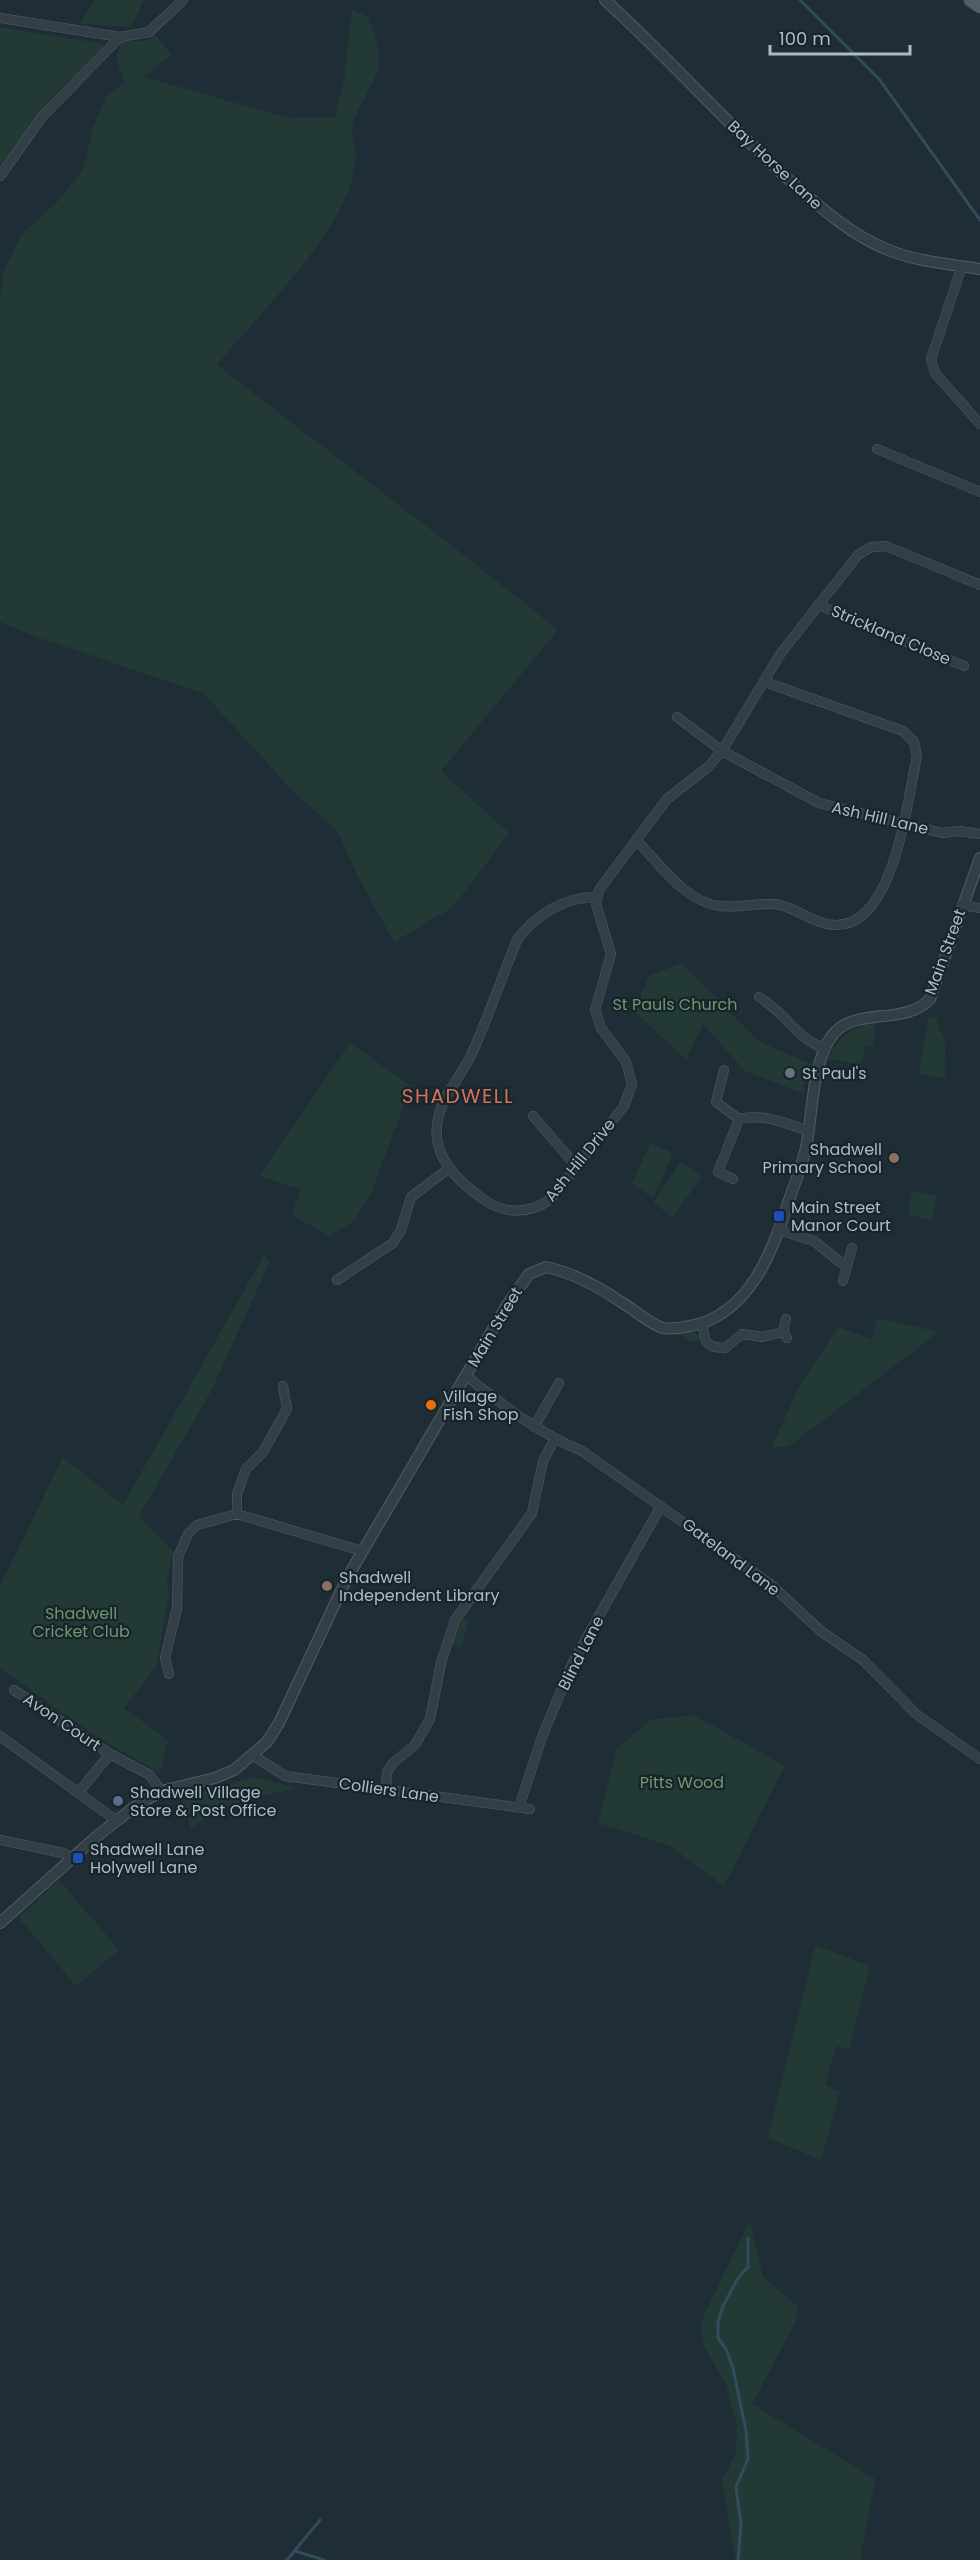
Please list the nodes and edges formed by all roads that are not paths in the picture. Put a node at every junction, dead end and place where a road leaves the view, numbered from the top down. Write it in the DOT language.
graph roads {
  1 [pos="183,0"];
  2 [pos="605,0"];
  3 [pos="971,0"];
  4 [pos="980,6"];
  5 [pos="0,18"];
  6 [pos="120,37"];
  7 [pos="0,176"];
  8 [pos="962,266"];
  9 [pos="980,269"];
  10 [pos="980,424"];
  11 [pos="877,449"];
  12 [pos="980,492"];
  13 [pos="980,585"];
  14 [pos="818,605"];
  15 [pos="964,666"];
  16 [pos="765,682"];
  17 [pos="677,717"];
  18 [pos="722,751"];
  19 [pos="902,824"];
  20 [pos="980,834"];
  21 [pos="636,840"];
  22 [pos="980,858"];
  23 [pos="596,897"];
  24 [pos="962,905"];
  25 [pos="980,908"];
  26 [pos="759,997"];
  27 [pos="825,1049"];
  28 [pos="724,1070"];
  29 [pos="533,1116"];
  30 [pos="739,1119"];
  31 [pos="808,1131"];
  32 [pos="577,1167"];
  33 [pos="448,1169"];
  34 [pos="733,1179"];
  35 [pos="779,1230"];
  36 [pos="852,1248"];
  37 [pos="847,1265"];
  38 [pos="337,1280"];
  39 [pos="843,1281"];
  40 [pos="786,1319"];
  41 [pos="702,1324"];
  42 [pos="466,1376"];
  43 [pos="559,1383"];
  44 [pos="283,1386"];
  45 [pos="534,1427"];
  46 [pos="554,1440"];
  47 [pos="661,1506"];
  48 [pos="237,1514"];
  49 [pos="362,1551"];
  50 [pos="169,1674"];
  51 [pos="14,1690"];
  52 [pos="0,1736"];
  53 [pos="110,1754"];
  54 [pos="254,1756"];
  55 [pos="980,1759"];
  56 [pos="386,1790"];
  57 [pos="161,1791"];
  58 [pos="78,1793"];
  59 [pos="519,1807"];
  60 [pos="530,1809"];
  61 [pos="117,1821"];
  62 [pos="0,1840"];
  63 [pos="74,1858"];
  64 [pos="0,1923"];
  1 -- 6 [label="street"];
  2 -- 8 [label="street, Bay Horse Lane"];
  3 -- 4 [label="main road"];
  5 -- 6 [label="street"];
  6 -- 7 [label="street"];
  8 -- 9 [label="street, Bay Horse Lane"];
  8 -- 10 [label="street"];
  11 -- 12 [label="street"];
  13 -- 14 [label="street"];
  14 -- 15 [label="street, Strickland Close"];
  14 -- 16 [label="street"];
  16 -- 18 [label="street"];
  16 -- 19 [label="street"];
  17 -- 18 [label="street, Ash Hill Lane"];
  18 -- 19 [label="street, Ash Hill Lane"];
  18 -- 21 [label="street"];
  19 -- 20 [label="street, Ash Hill Lane"];
  19 -- 21 [label="street"];
  21 -- 23 [label="street"];
  22 -- 24 [label="street, Main Street"];
  23 -- 32 [label="street, Ash Hill Drive"];
  23 -- 33 [label="street"];
  24 -- 25 [label="street"];
  24 -- 27 [label="street, Main Street"];
  26 -- 27 [label="street"];
  27 -- 31 [label="street, Main Street"];
  28 -- 30 [label="street"];
  29 -- 32 [label="street"];
  30 -- 31 [label="street"];
  30 -- 34 [label="street"];
  31 -- 35 [label="street, Main Street"];
  32 -- 33 [label="street, Ash Hill Drive"];
  33 -- 38 [label="street"];
  35 -- 37 [label="street"];
  35 -- 41 [label="street, Main Street"];
  36 -- 37 [label="street"];
  37 -- 39 [label="street"];
  40 -- 41 [label="street"];
  41 -- 42 [label="street, Main Street"];
  42 -- 45 [label="street, Gateland Lane"];
  42 -- 49 [label="street, Main Street"];
  43 -- 45 [label="street"];
  44 -- 48 [label="street"];
  45 -- 46 [label="street, Gateland Lane"];
  46 -- 47 [label="street, Gateland Lane"];
  46 -- 56 [label="street"];
  47 -- 55 [label="street, Gateland Lane"];
  47 -- 59 [label="street, Blind Lane"];
  48 -- 49 [label="street"];
  48 -- 50 [label="street"];
  49 -- 54 [label="street, Main Street"];
  51 -- 53 [label="street, Avon Court"];
  52 -- 58 [label="street"];
  53 -- 57 [label="street, Avon Court"];
  53 -- 58 [label="street, Avon Court"];
  54 -- 56 [label="street, Colliers Lane"];
  54 -- 57 [label="street, Main Street"];
  56 -- 59 [label="street, Colliers Lane"];
  57 -- 61 [label="street, Main Street"];
  58 -- 61 [label="street"];
  59 -- 60 [label="street, Colliers Lane"];
  61 -- 63 [label="street, Main Street"];
  62 -- 63 [label="street"];
  63 -- 64 [label="street, Main Street"];
}
